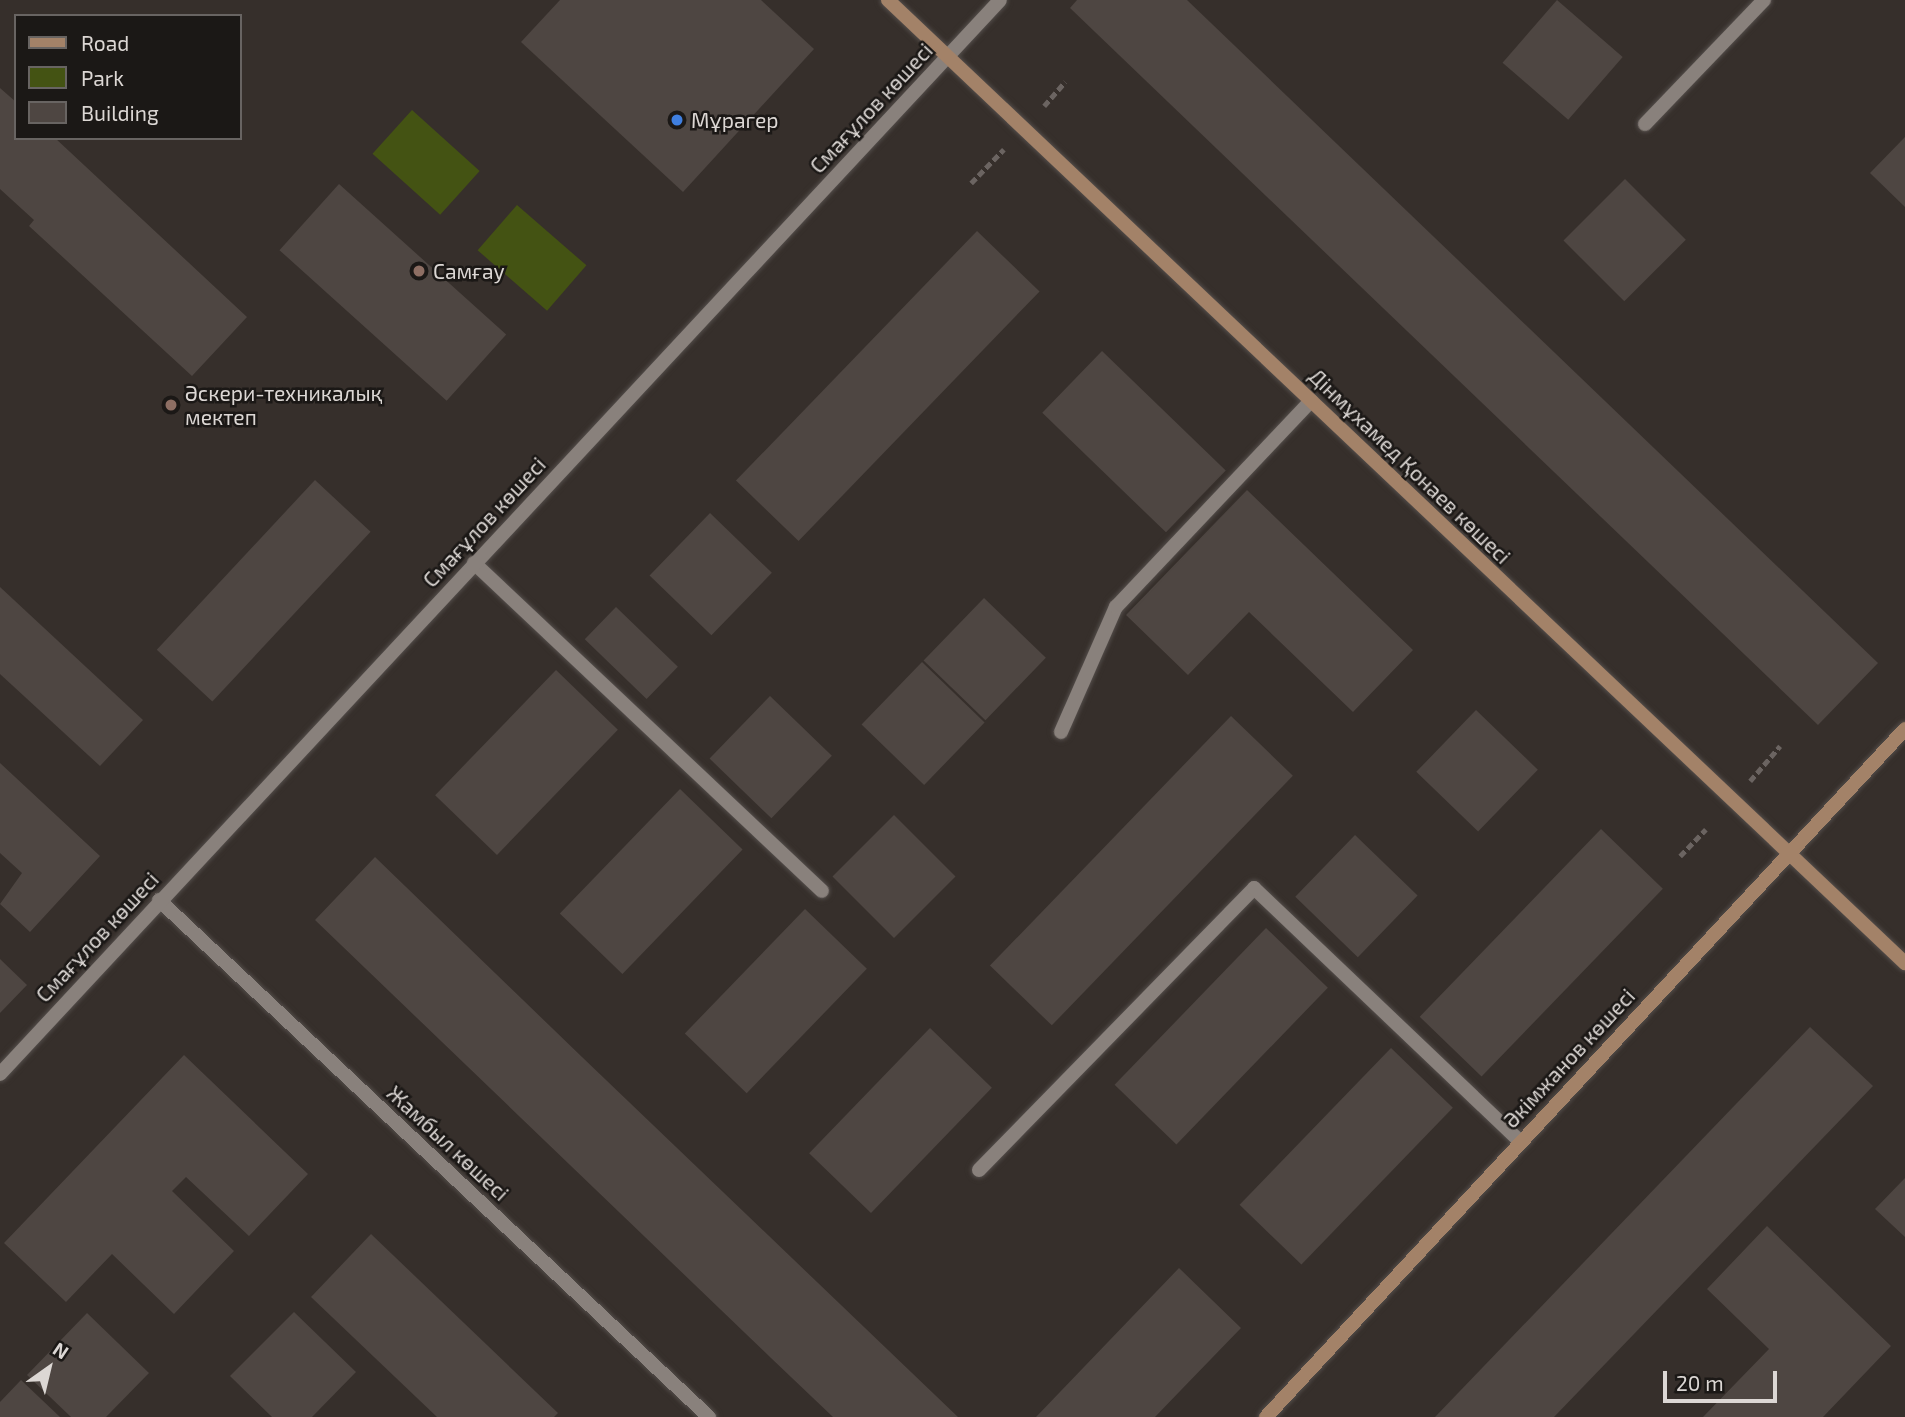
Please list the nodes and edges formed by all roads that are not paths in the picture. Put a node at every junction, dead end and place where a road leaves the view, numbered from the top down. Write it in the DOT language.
graph roads {
  1 [pos="888,0"];
  2 [pos="1000,0"];
  3 [pos="1764,0"];
  4 [pos="948,56"];
  5 [pos="1645,124"];
  6 [pos="1311,401"];
  7 [pos="474,564"];
  8 [pos="1905,729"];
  9 [pos="1061,732"];
  10 [pos="1789,854"];
  11 [pos="822,891"];
  12 [pos="159,900"];
  13 [pos="1905,962"];
  14 [pos="0,1074"];
  15 [pos="1520,1141"];
  16 [pos="979,1170"];
  17 [pos="709,1417"];
  18 [pos="1266,1417"];
  1 -- 4 [label="street, Дінмұхамед Қонаев көшесі"];
  2 -- 4 [label="street, Смағұлов көшесі"];
  3 -- 5 [label="street"];
  4 -- 6 [label="street, Дінмұхамед Қонаев көшесі"];
  4 -- 7 [label="street, Смағұлов көшесі"];
  6 -- 9 [label="street"];
  6 -- 10 [label="street, Дінмұхамед Қонаев көшесі"];
  7 -- 11 [label="street"];
  7 -- 12 [label="street, Смағұлов көшесі"];
  8 -- 10 [label="street, Әкімжанов көшесі"];
  10 -- 13 [label="street, Дінмұхамед Қонаев көшесі"];
  10 -- 15 [label="street, Әкімжанов көшесі"];
  12 -- 14 [label="street, Смағұлов көшесі"];
  12 -- 17 [label="street, Жамбыл көшесі"];
  15 -- 16 [label="street"];
  15 -- 18 [label="street, Әкімжанов көшесі"];
}
